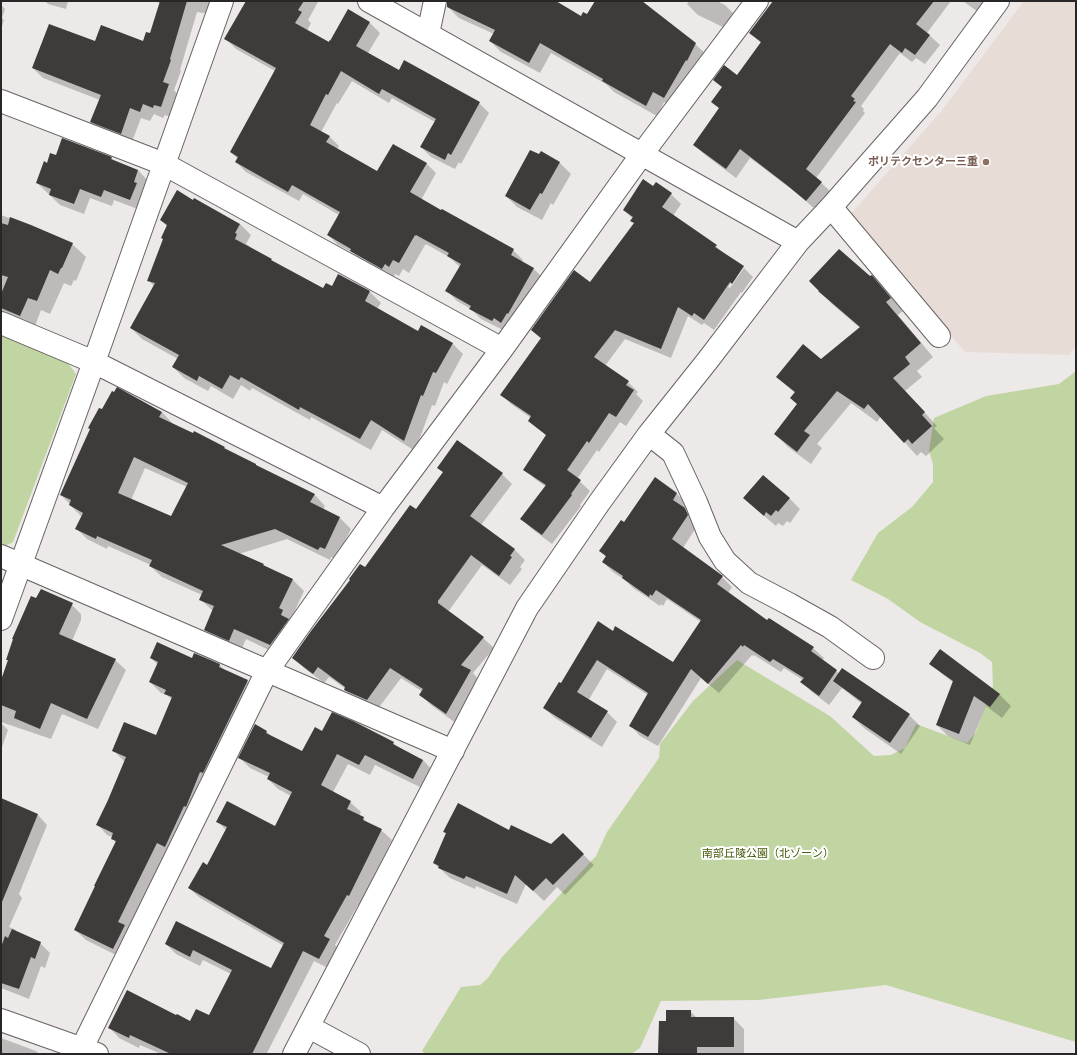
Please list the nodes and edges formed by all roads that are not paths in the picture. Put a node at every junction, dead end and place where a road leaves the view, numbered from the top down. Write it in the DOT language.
graph roads {
  1 [pos="222,1"];
  2 [pos="368,1"];
  3 [pos="435,1"];
  4 [pos="757,1"];
  5 [pos="998,1"];
  6 [pos="428,34"];
  7 [pos="1,101"];
  8 [pos="642,154"];
  9 [pos="164,164"];
  10 [pos="831,207"];
  11 [pos="798,242"];
  12 [pos="1,323"];
  13 [pos="939,336"];
  14 [pos="502,349"];
  15 [pos="94,362"];
  16 [pos="649,434"];
  17 [pos="384,508"];
  18 [pos="11,560"];
  19 [pos="1,619"];
  20 [pos="873,658"];
  21 [pos="267,671"];
  22 [pos="453,751"];
  23 [pos="1,1020"];
  24 [pos="308,1027"];
  25 [pos="89,1051"];
  26 [pos="294,1054"];
  27 [pos="359,1054"];
  1 -- 9 [label="street"];
  2 -- 6 [label="street"];
  3 -- 6 [label="street"];
  4 -- 8 [label="street"];
  5 -- 10 [label="street"];
  6 -- 8 [label="street"];
  7 -- 9 [label="street"];
  8 -- 11 [label="street"];
  8 -- 14 [label="street"];
  9 -- 14 [label="street"];
  9 -- 15 [label="street"];
  10 -- 11 [label="street"];
  10 -- 13 [label="street"];
  11 -- 16 [label="street"];
  12 -- 15 [label="street"];
  14 -- 17 [label="street"];
  15 -- 17 [label="street"];
  15 -- 18 [label="street"];
  16 -- 20 [label="street"];
  16 -- 22 [label="street"];
  17 -- 21 [label="street"];
  18 -- 19 [label="street"];
  18 -- 21 [label="street"];
  21 -- 22 [label="street"];
  21 -- 25 [label="street"];
  22 -- 24 [label="street"];
  23 -- 25 [label="street"];
  24 -- 26 [label="street"];
  24 -- 27 [label="street"];
}
